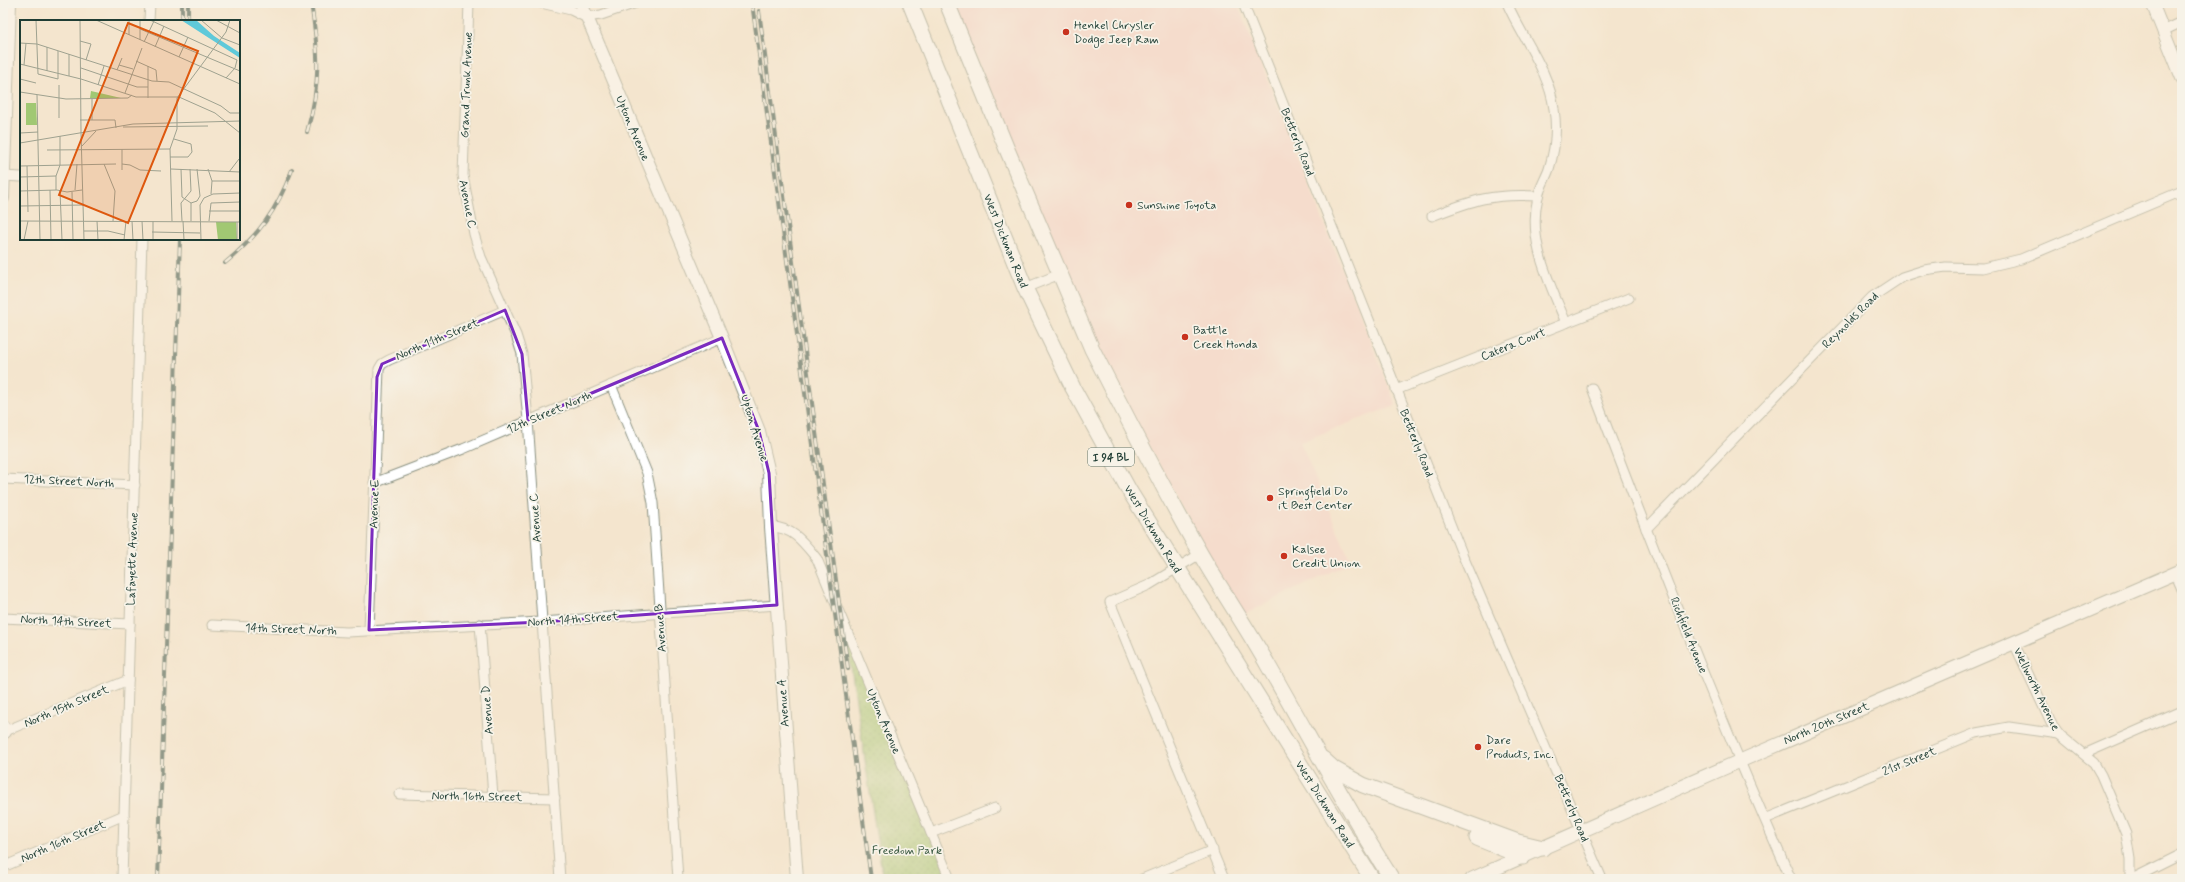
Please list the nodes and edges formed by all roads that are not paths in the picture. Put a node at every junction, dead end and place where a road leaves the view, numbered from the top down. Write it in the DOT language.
graph roads {
  1 [pos="10,3"];
  2 [pos="150,3"];
  3 [pos="469,3"];
  4 [pos="541,3"];
  5 [pos="581,3"];
  6 [pos="636,3"];
  7 [pos="910,3"];
  8 [pos="947,3"];
  9 [pos="1243,3"];
  10 [pos="1507,3"];
  11 [pos="2152,3"];
  12 [pos="585,16"];
  13 [pos="149,20"];
  14 [pos="2182,22"];
  15 [pos="2163,31"];
  16 [pos="2182,78"];
  17 [pos="463,167"];
  18 [pos="3,176"];
  19 [pos="20,177"];
  20 [pos="2182,191"];
  21 [pos="1538,196"];
  22 [pos="3,198"];
  23 [pos="1432,216"];
  24 [pos="142,240"];
  25 [pos="1060,274"];
  26 [pos="1025,288"];
  27 [pos="1630,298"];
  28 [pos="505,310"];
  29 [pos="1566,323"];
  30 [pos="722,338"];
  31 [pos="377,377"];
  32 [pos="611,385"];
  33 [pos="1592,388"];
  34 [pos="1396,390"];
  35 [pos="528,420"];
  36 [pos="3,479"];
  37 [pos="374,483"];
  38 [pos="135,484"];
  39 [pos="771,527"];
  40 [pos="1646,529"];
  41 [pos="1200,554"];
  42 [pos="1176,568"];
  43 [pos="2179,572"];
  44 [pos="2182,589"];
  45 [pos="777,605"];
  46 [pos="659,612"];
  47 [pos="3,618"];
  48 [pos="542,622"];
  49 [pos="130,624"];
  50 [pos="480,624"];
  51 [pos="212,625"];
  52 [pos="369,630"];
  53 [pos="2014,643"];
  54 [pos="128,680"];
  55 [pos="2182,711"];
  56 [pos="4,730"];
  57 [pos="2059,734"];
  58 [pos="1317,753"];
  59 [pos="2084,754"];
  60 [pos="1740,760"];
  61 [pos="1304,771"];
  62 [pos="1333,783"];
  63 [pos="399,794"];
  64 [pos="493,796"];
  65 [pos="555,798"];
  66 [pos="995,808"];
  67 [pos="124,815"];
  68 [pos="1765,819"];
  69 [pos="1582,830"];
  70 [pos="931,833"];
  71 [pos="1543,848"];
  72 [pos="1213,850"];
  73 [pos="2182,854"];
  74 [pos="1523,857"];
  75 [pos="3,867"];
  76 [pos="122,879"];
  77 [pos="560,879"];
  78 [pos="678,879"];
  79 [pos="797,879"];
  80 [pos="950,879"];
  81 [pos="1142,879"];
  82 [pos="1224,879"];
  83 [pos="1372,879"];
  84 [pos="1392,879"];
  85 [pos="1472,879"];
  86 [pos="1602,879"];
  87 [pos="1791,879"];
  88 [pos="2131,879"];
  1 -- 18 [label="street"];
  2 -- 13 [label="street"];
  3 -- 17 [label="street, Grand Trunk Avenue"];
  4 -- 12 [label="street"];
  5 -- 12 [label="street, Upton Avenue"];
  6 -- 12 [label="street"];
  7 -- 26 [label="main road, West Dickman Road / I 94 BL"];
  8 -- 25 [label="main road, West Dickman Road / I 94 BL"];
  9 -- 34 [label="street, Betterly Road"];
  10 -- 21 [label="street"];
  11 -- 15 [label="street"];
  12 -- 30 [label="street, Upton Avenue"];
  14 -- 15 [label="street"];
  15 -- 16 [label="street"];
  17 -- 28 [label="street, Avenue C"];
  18 -- 19 [label="street"];
  18 -- 22 [label="street"];
  20 -- 40 [label="street, Reynolds Road"];
  21 -- 23 [label="street"];
  21 -- 29 [label="street"];
  24 -- 38 [label="street, Lafayette Avenue"];
  25 -- 26 [label="street"];
  25 -- 41 [label="main road, West Dickman Road / I 94 BL"];
  26 -- 42 [label="main road, West Dickman Road / I 94 BL"];
  27 -- 29 [label="street, Catera Court"];
  28 -- 31 [label="street, North 11th Street"];
  28 -- 35 [label="street, Avenue C"];
  29 -- 34 [label="street, Catera Court"];
  30 -- 32 [label="street, 12th Street North"];
  30 -- 39 [label="street, Upton Avenue"];
  31 -- 37 [label="street, Avenue E"];
  32 -- 35 [label="street, 12th Street North"];
  32 -- 46 [label="street, Avenue B"];
  33 -- 40 [label="street, Richfield Avenue"];
  34 -- 69 [label="street, Betterly Road"];
  35 -- 37 [label="street, 12th Street North"];
  35 -- 48 [label="street, Avenue C"];
  36 -- 38 [label="street, 12th Street North"];
  37 -- 52 [label="street, Avenue E"];
  38 -- 49 [label="street, Lafayette Avenue"];
  39 -- 45 [label="street, Avenue A"];
  39 -- 70 [label="street, Upton Avenue"];
  40 -- 60 [label="street, Richfield Avenue"];
  41 -- 42 [label="street"];
  41 -- 58 [label="main road, West Dickman Road / I 94 BL"];
  42 -- 61 [label="main road, West Dickman Road / I 94 BL"];
  42 -- 72 [label="street"];
  43 -- 44 [label="street"];
  43 -- 53 [label="main road, North 20th Street"];
  45 -- 46 [label="street, North 14th Street"];
  45 -- 79 [label="street, Avenue A"];
  46 -- 48 [label="street, North 14th Street"];
  46 -- 78 [label="street, Avenue B"];
  47 -- 49 [label="street, North 14th Street"];
  48 -- 50 [label="street, North 14th Street"];
  48 -- 65 [label="street, Avenue C"];
  49 -- 54 [label="street, Lafayette Avenue"];
  50 -- 52 [label="street, North 14th Street"];
  50 -- 64 [label="street, Avenue D"];
  51 -- 52 [label="street, 14th Street North"];
  53 -- 57 [label="street, Wellworth Avenue"];
  53 -- 60 [label="main road, North 20th Street"];
  54 -- 56 [label="street, North 15th Street"];
  54 -- 67 [label="street, Lafayette Avenue"];
  55 -- 59 [label="street"];
  57 -- 59 [label="street, Wellworth Avenue"];
  57 -- 68 [label="street, 21st Street"];
  58 -- 62 [label="main road, West Dickman Road / I 94 BL"];
  58 -- 71 [label="main road"];
  59 -- 88 [label="street, Wellworth Avenue"];
  60 -- 68 [label="street, Richfield Avenue"];
  60 -- 69 [label="main road, North 20th Street"];
  61 -- 62 [label="main road"];
  61 -- 83 [label="main road, West Dickman Road / I 94 BL"];
  62 -- 74 [label="main road"];
  62 -- 84 [label="main road, West Dickman Road / I 94 BL"];
  63 -- 64 [label="street, North 16th Street"];
  64 -- 65 [label="street, North 16th Street"];
  65 -- 77 [label="street, Avenue C"];
  66 -- 70 [label="street"];
  67 -- 75 [label="street, North 16th Street"];
  67 -- 76 [label="street, Lafayette Avenue"];
  68 -- 87 [label="street, Richfield Avenue"];
  69 -- 71 [label="main road, North 20th Street"];
  69 -- 86 [label="street, Betterly Road"];
  70 -- 80 [label="street, Upton Avenue"];
  71 -- 74 [label="main road, North 20th Street"];
  72 -- 81 [label="street"];
  72 -- 82 [label="street"];
  73 -- 88 [label="street"];
  74 -- 85 [label="main road, North 20th Street"];
}
